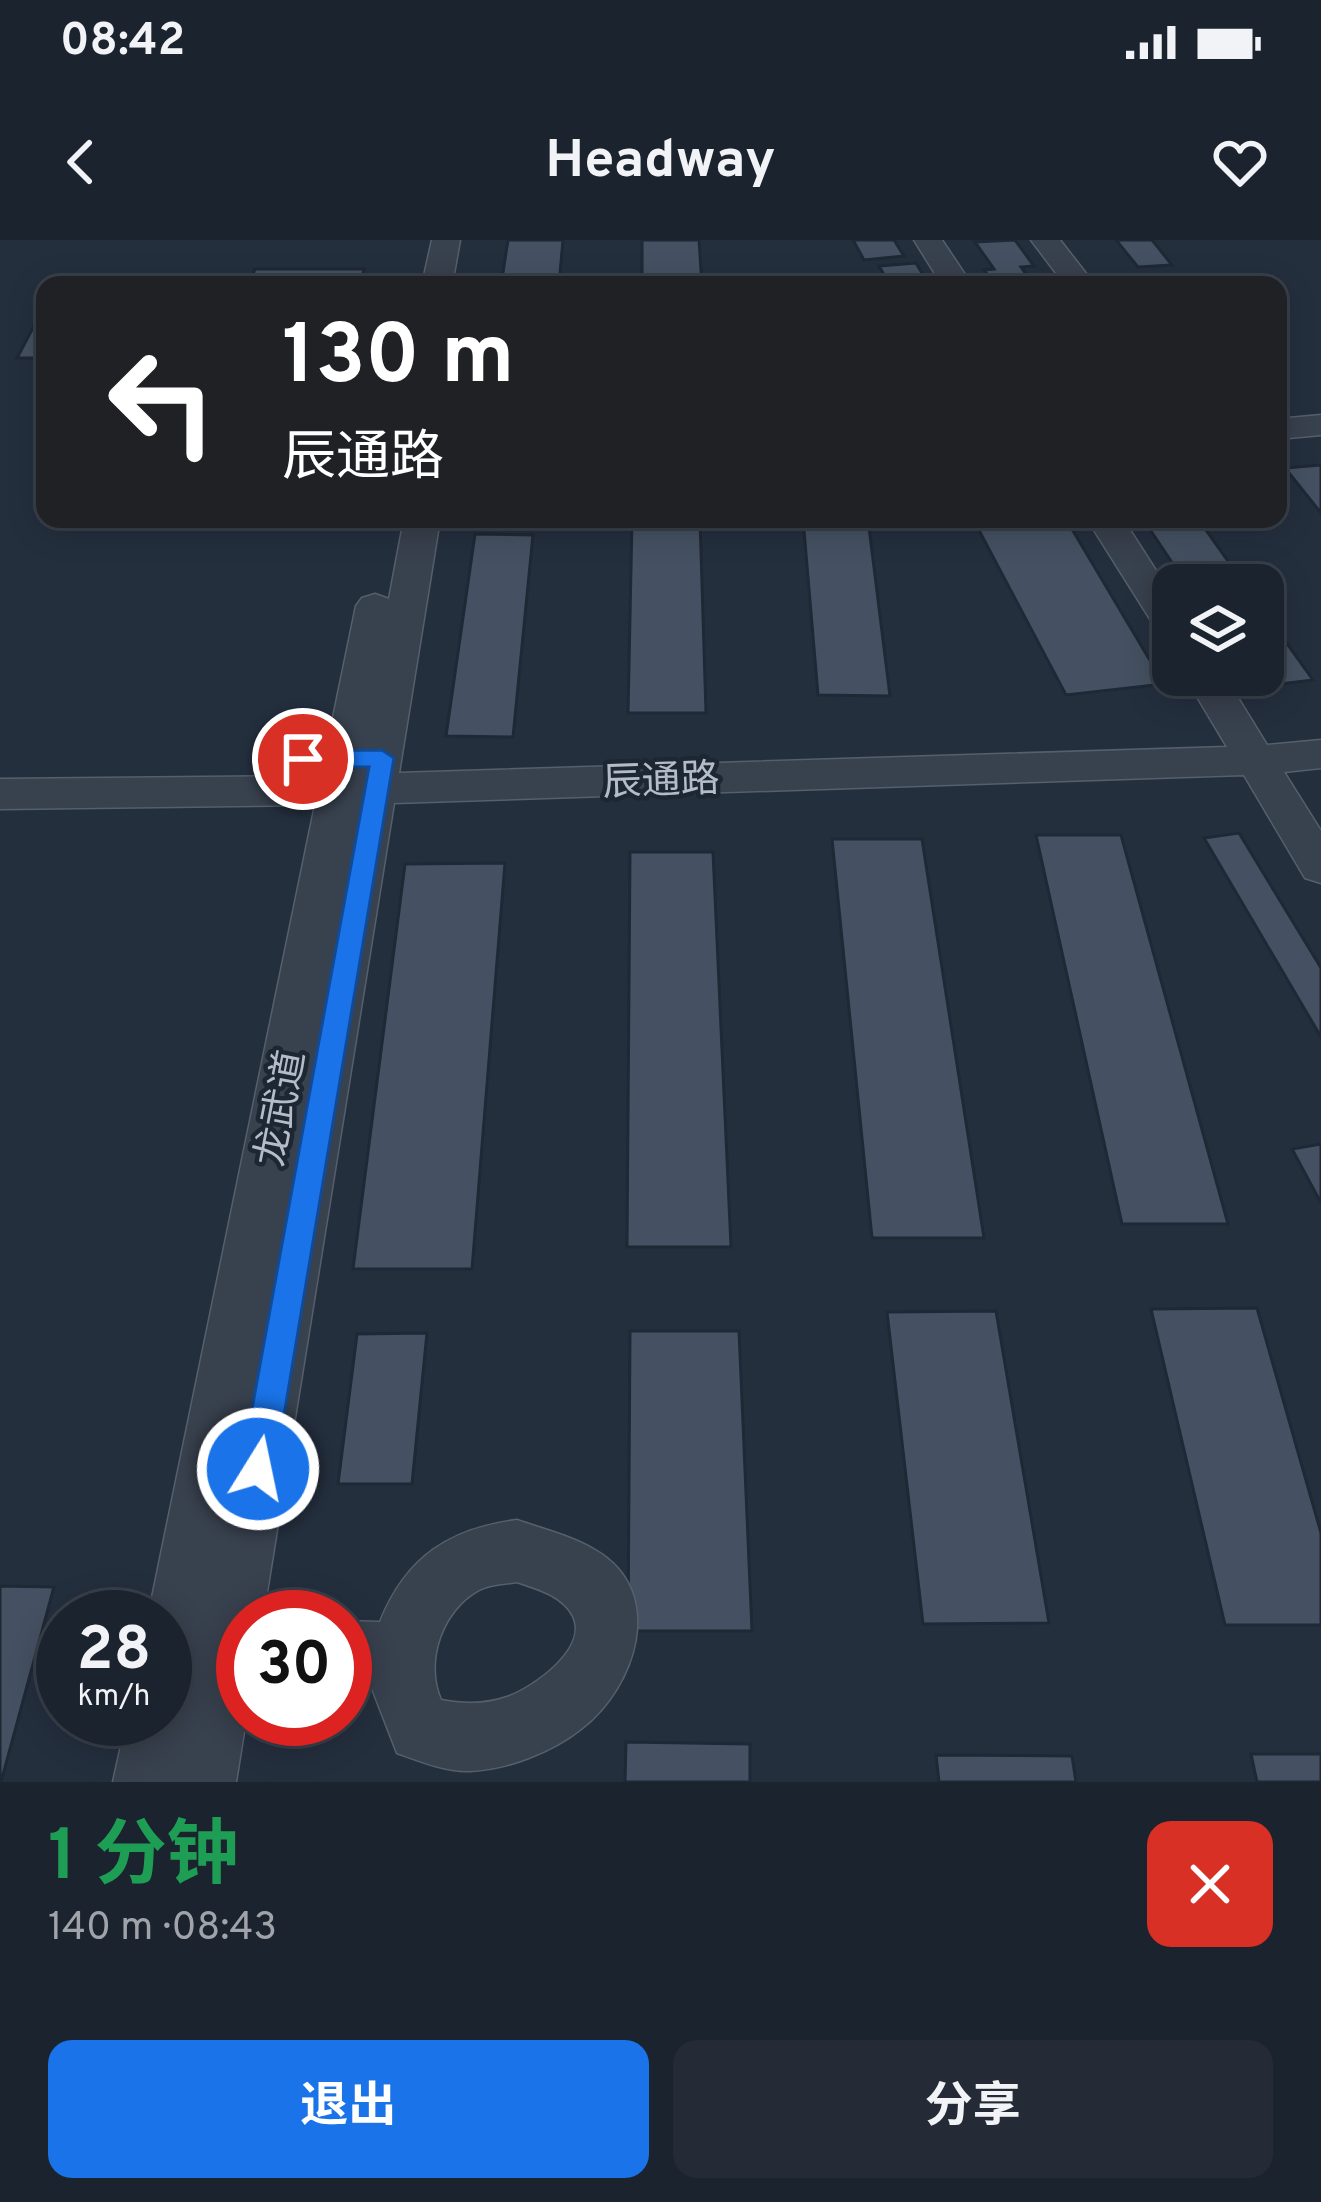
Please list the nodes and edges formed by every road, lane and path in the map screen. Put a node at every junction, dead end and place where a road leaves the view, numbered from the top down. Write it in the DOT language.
graph roads {
  1 [pos="446,240"];
  2 [pos="468,240"];
  3 [pos="928,240"];
  4 [pos="1045,240"];
  5 [pos="439,276"];
  6 [pos="462,276"];
  7 [pos="951,276"];
  8 [pos="1073,276"];
  9 [pos="1321,424"];
  10 [pos="1287,428"];
  11 [pos="391,528"];
  12 [pos="420,528"];
  13 [pos="1111,528"];
  14 [pos="1152,594"];
  15 [pos="1217,696"];
  16 [pos="1321,727"];
  17 [pos="1249,746"];
  18 [pos="1321,754"];
  19 [pos="0,762"];
  20 [pos="362,774"];
  21 [pos="0,794"];
  22 [pos="1321,867"];
  23 [pos="202,1662"];
  24 [pos="154,1746"];
  25 [pos="147,1782"];
  26 [pos="202,1782"];
  1 -- 5 [label="street"];
  2 -- 6 [label="street"];
  3 -- 7 [label="street"];
  4 -- 8 [label="street"];
  9 -- 10 [label="street"];
  11 -- 20 [label="street"];
  12 -- 20 [label="street"];
  13 -- 14 [label="street"];
  15 -- 17 [label="street"];
  16 -- 17 [label="street, 辰通路"];
  17 -- 18 [label="street, 辰通路"];
  17 -- 20 [label="street, 辰通路"];
  17 -- 22 [label="street"];
  19 -- 20 [label="street, 辰通路"];
  20 -- 21 [label="street, 辰通路"];
  20 -- 23 [label="street"];
  23 -- 26 [label="street"];
  24 -- 25 [label="street"];
}
